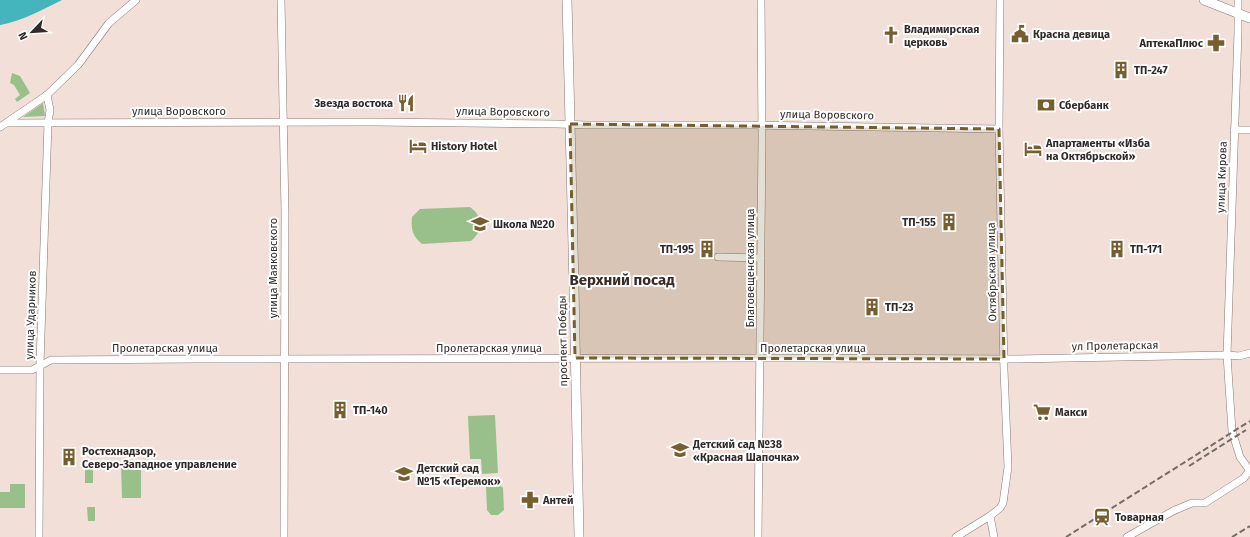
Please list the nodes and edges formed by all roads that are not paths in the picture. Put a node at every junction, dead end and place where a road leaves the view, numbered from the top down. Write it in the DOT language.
graph roads {
  1 [pos="136,0"];
  2 [pos="282,0"];
  3 [pos="567,0"];
  4 [pos="761,0"];
  5 [pos="1000,0"];
  6 [pos="1204,0"];
  7 [pos="1238,0"];
  8 [pos="1238,13"];
  9 [pos="1250,18"];
  10 [pos="47,94"];
  11 [pos="284,122"];
  12 [pos="7,123"];
  13 [pos="48,123"];
  14 [pos="570,124"];
  15 [pos="762,125"];
  16 [pos="0,127"];
  17 [pos="999,129"];
  18 [pos="1234,130"];
  19 [pos="1250,130"];
  20 [pos="718,257"];
  21 [pos="761,258"];
  22 [pos="1250,353"];
  23 [pos="1227,355"];
  24 [pos="575,358"];
  25 [pos="761,358"];
  26 [pos="1004,359"];
  27 [pos="284,360"];
  28 [pos="40,364"];
  29 [pos="0,370"];
  30 [pos="1249,471"];
  31 [pos="990,516"];
  32 [pos="39,537"];
  33 [pos="284,537"];
  34 [pos="579,537"];
  35 [pos="758,537"];
  36 [pos="956,537"];
  37 [pos="994,537"];
  38 [pos="1127,537"];
  1 -- 10 [label="street"];
  2 -- 11 [label="street, улица Маяковского"];
  3 -- 14 [label="main road, проспект Победы"];
  4 -- 15 [label="street, Благовещенская улица"];
  5 -- 17 [label="street, Октябрьская улица"];
  6 -- 8 [label="main road"];
  7 -- 8 [label="street, улица Кирова"];
  8 -- 9 [label="main road"];
  8 -- 18 [label="street, улица Кирова"];
  10 -- 12 [label="street"];
  10 -- 13 [label="street, улица Ударников"];
  11 -- 13 [label="street, улица Воровского"];
  11 -- 14 [label="street, улица Воровского"];
  11 -- 27 [label="street, улица Маяковского"];
  12 -- 13 [label="street, улица Воровского"];
  12 -- 16 [label="street"];
  13 -- 28 [label="street, улица Ударников"];
  14 -- 15 [label="street, улица Воровского"];
  14 -- 24 [label="main road, проспект Победы"];
  15 -- 17 [label="street, улица Воровского"];
  15 -- 21 [label="street, Благовещенская улица"];
  17 -- 26 [label="street, Октябрьская улица"];
  18 -- 19 [label="street"];
  18 -- 23 [label="street, улица Кирова"];
  20 -- 21 [label="street"];
  21 -- 25 [label="street, Благовещенская улица"];
  22 -- 23 [label="street, ул Пролетарская"];
  23 -- 26 [label="street, ул Пролетарская"];
  23 -- 30 [label="street, улица Кирова"];
  24 -- 25 [label="street, Пролетарская улица"];
  24 -- 27 [label="street, Пролетарская улица"];
  24 -- 34 [label="main road, проспект Победы"];
  25 -- 26 [label="street, Пролетарская улица"];
  25 -- 35 [label="street, Благовещенская улица"];
  26 -- 31 [label="street, Октябрьская улица"];
  27 -- 28 [label="street, Пролетарская улица"];
  27 -- 33 [label="street, улица Маяковского"];
  28 -- 29 [label="street, Пролетарская улица"];
  28 -- 32 [label="street, улица Ударников"];
  30 -- 38 [label="street"];
  31 -- 36 [label="street, Октябрьская улица"];
  31 -- 37 [label="street"];
}
